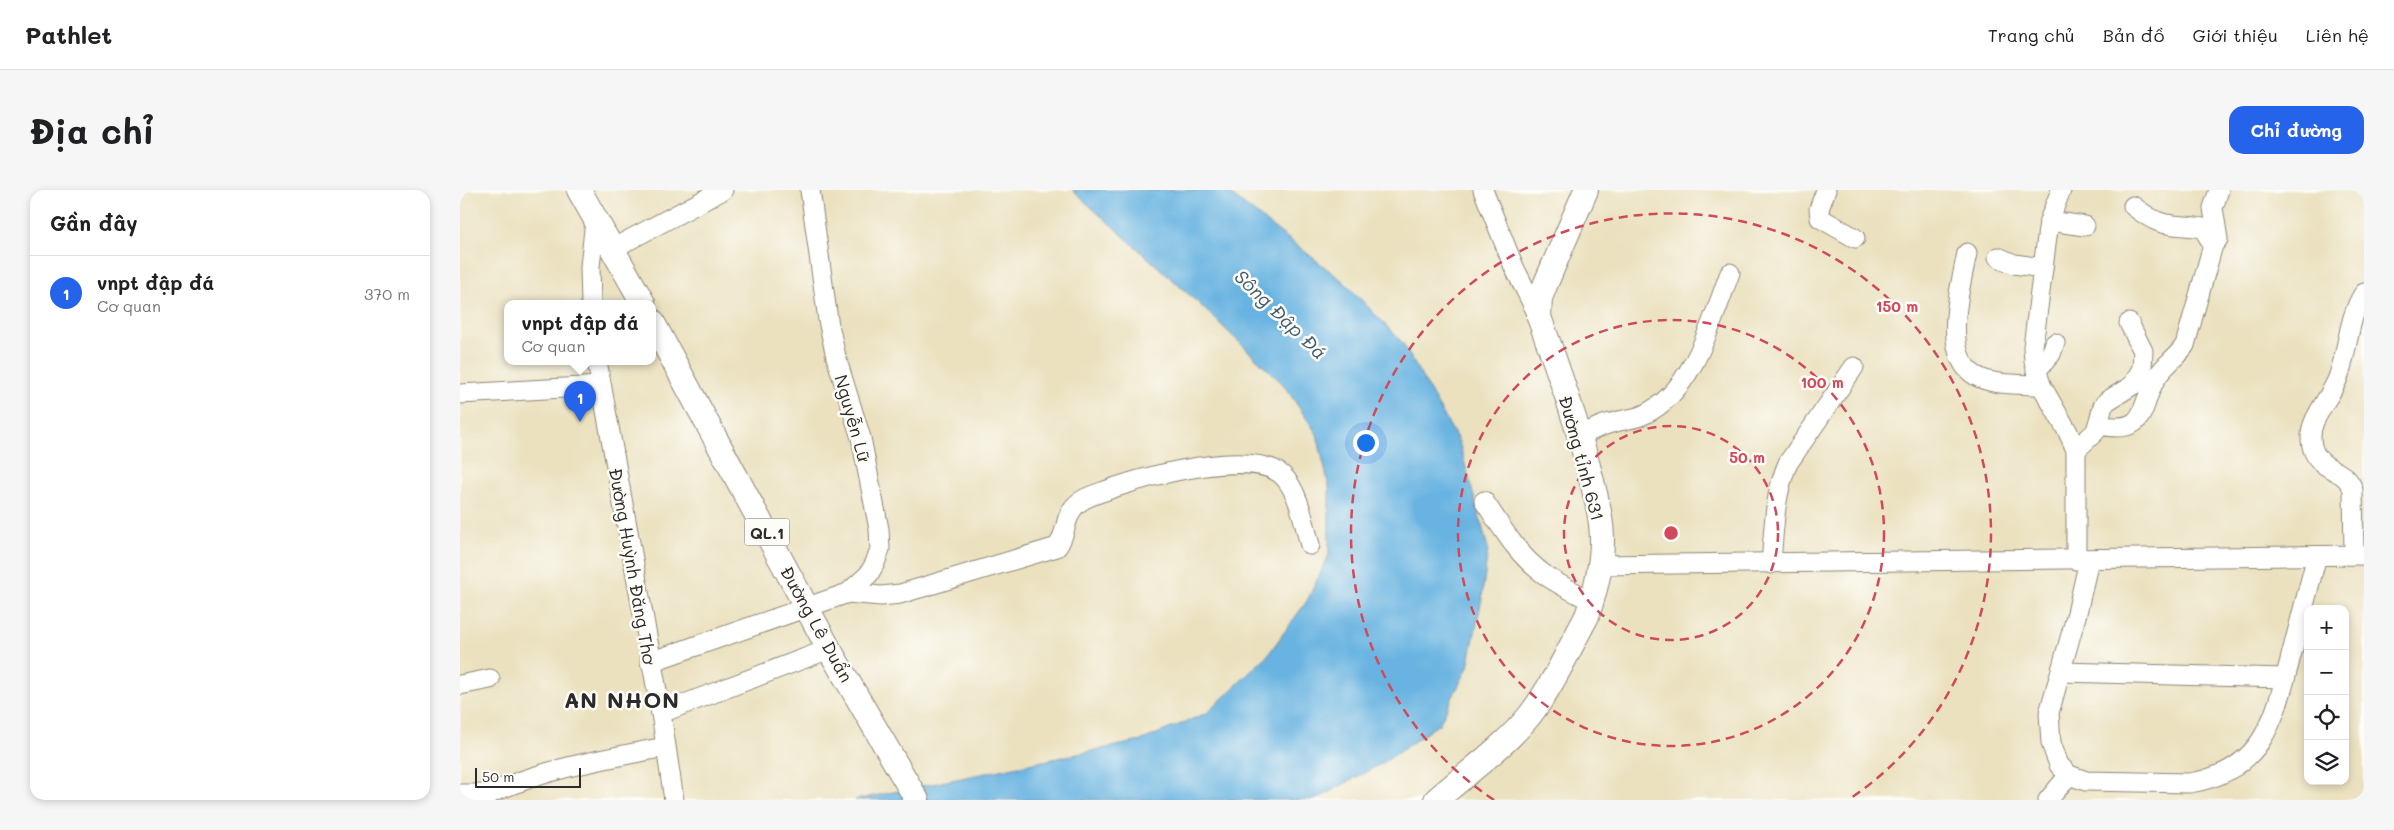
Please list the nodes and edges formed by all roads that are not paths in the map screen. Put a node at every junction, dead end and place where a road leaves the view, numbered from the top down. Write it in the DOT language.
graph roads {
  1 [pos="579,190"];
  2 [pos="810,190"];
  3 [pos="1483,190"];
  4 [pos="1586,190"];
  5 [pos="1826,190"];
  6 [pos="2061,190"];
  7 [pos="2220,190"];
  8 [pos="719,191"];
  9 [pos="2134,206"];
  10 [pos="595,220"];
  11 [pos="2049,222"];
  12 [pos="2085,226"];
  13 [pos="1855,238"];
  14 [pos="2213,245"];
  15 [pos="612,249"];
  16 [pos="1967,253"];
  17 [pos="1998,257"];
  18 [pos="2043,268"];
  19 [pos="1730,273"];
  20 [pos="2364,293"];
  21 [pos="591,300"];
  22 [pos="641,300"];
  23 [pos="1539,317"];
  24 [pos="2129,323"];
  25 [pos="656,328"];
  26 [pos="2055,343"];
  27 [pos="597,365"];
  28 [pos="1854,367"];
  29 [pos="2039,378"];
  30 [pos="600,386"];
  31 [pos="460,394"];
  32 [pos="2099,425"];
  33 [pos="1580,436"];
  34 [pos="2076,450"];
  35 [pos="1484,501"];
  36 [pos="1310,544"];
  37 [pos="2359,555"];
  38 [pos="2317,556"];
  39 [pos="2082,560"];
  40 [pos="1771,564"];
  41 [pos="1600,565"];
  42 [pos="848,593"];
  43 [pos="1592,601"];
  44 [pos="808,606"];
  45 [pos="829,650"];
  46 [pos="650,662"];
  47 [pos="2061,672"];
  48 [pos="2285,678"];
  49 [pos="490,679"];
  50 [pos="460,685"];
  51 [pos="661,713"];
  52 [pos="665,747"];
  53 [pos="2069,775"];
  54 [pos="460,794"];
  55 [pos="488,797"];
  56 [pos="674,800"];
  57 [pos="917,800"];
  58 [pos="1436,800"];
  59 [pos="2048,800"];
  1 -- 10 [label="main road"];
  2 -- 42 [label="street, Nguyễn Lữ"];
  3 -- 23 [label="street"];
  4 -- 23 [label="main road, Đường tỉnh 631"];
  5 -- 13 [label="street"];
  6 -- 11 [label="street"];
  7 -- 14 [label="street"];
  8 -- 15 [label="street"];
  9 -- 14 [label="street"];
  10 -- 15 [label="main road"];
  10 -- 21 [label="street"];
  11 -- 12 [label="street"];
  11 -- 18 [label="street"];
  14 -- 32 [label="street"];
  15 -- 22 [label="main road"];
  16 -- 29 [label="street"];
  17 -- 18 [label="street"];
  18 -- 29 [label="street"];
  19 -- 33 [label="street"];
  20 -- 37 [label="street"];
  23 -- 33 [label="main road, Đường tỉnh 631"];
  24 -- 32 [label="street"];
  25 -- 44 [label="main road, Đường Lê Duẩn / QL.1"];
  26 -- 29 [label="street"];
  27 -- 30 [label="street, Đường Huỳnh Đăng Thơ"];
  28 -- 40 [label="street"];
  29 -- 34 [label="street"];
  30 -- 31 [label="street"];
  30 -- 46 [label="street, Đường Huỳnh Đăng Thơ"];
  32 -- 34 [label="street"];
  33 -- 41 [label="main road, Đường tỉnh 631"];
  34 -- 39 [label="street"];
  35 -- 43 [label="street"];
  36 -- 42 [label="street"];
  37 -- 38 [label="street"];
  38 -- 39 [label="street"];
  38 -- 48 [label="street"];
  39 -- 40 [label="street"];
  39 -- 47 [label="street"];
  40 -- 41 [label="street"];
  41 -- 43 [label="main road, Đường tỉnh 631"];
  42 -- 44 [label="street, Nguyễn Lữ"];
  43 -- 58 [label="main road, Đường tỉnh 631"];
  44 -- 45 [label="main road, Đường Lê Duẩn / QL.1"];
  44 -- 46 [label="street, Nguyễn Lữ"];
  45 -- 51 [label="street"];
  45 -- 57 [label="main road, Đường Lê Duẩn / QL.1"];
  46 -- 51 [label="street, Đường Huỳnh Đăng Thơ"];
  47 -- 48 [label="street"];
  47 -- 53 [label="street"];
  48 -- 53 [label="street"];
  49 -- 50 [label="street"];
  51 -- 52 [label="street, Đường Huỳnh Đăng Thơ"];
  52 -- 55 [label="street"];
  52 -- 56 [label="street, Đường Huỳnh Đăng Thơ"];
  53 -- 59 [label="street"];
  54 -- 55 [label="street"];
}
